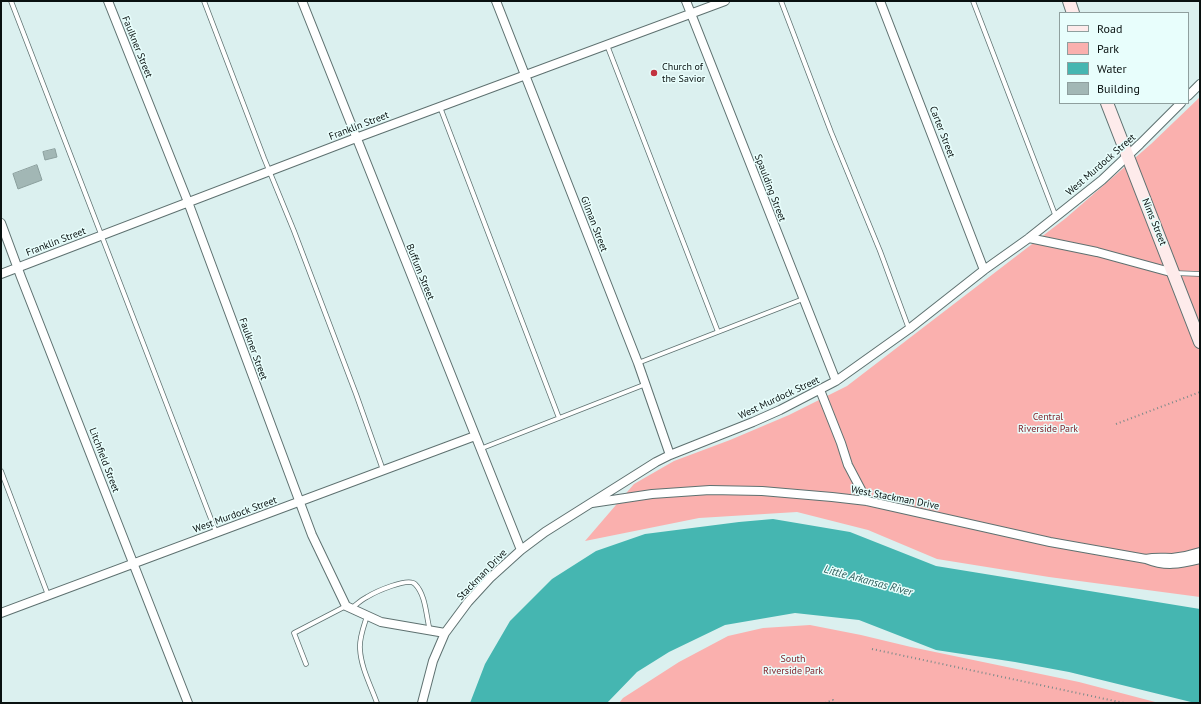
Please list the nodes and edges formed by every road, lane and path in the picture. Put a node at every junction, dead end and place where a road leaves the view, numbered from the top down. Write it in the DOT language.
graph roads {
  1 [pos="11,1"];
  2 [pos="108,1"];
  3 [pos="204,1"];
  4 [pos="302,1"];
  5 [pos="496,1"];
  6 [pos="686,1"];
  7 [pos="725,1"];
  8 [pos="781,1"];
  9 [pos="880,1"];
  10 [pos="973,1"];
  11 [pos="1069,1"];
  12 [pos="1073,12"];
  13 [pos="691,14"];
  14 [pos="607,45"];
  15 [pos="525,75"];
  16 [pos="1200,84"];
  17 [pos="1189,95"];
  18 [pos="1107,104"];
  19 [pos="1180,104"];
  20 [pos="440,107"];
  21 [pos="356,138"];
  22 [pos="1128,156"];
  23 [pos="269,171"];
  24 [pos="188,202"];
  25 [pos="1056,217"];
  26 [pos="1,223"];
  27 [pos="102,235"];
  28 [pos="1029,238"];
  29 [pos="17,268"];
  30 [pos="984,270"];
  31 [pos="1174,273"];
  32 [pos="1,274"];
  33 [pos="1200,274"];
  34 [pos="803,299"];
  35 [pos="909,329"];
  36 [pos="718,332"];
  37 [pos="1200,342"];
  38 [pos="638,363"];
  39 [pos="836,381"];
  40 [pos="646,384"];
  41 [pos="820,390"];
  42 [pos="1200,392"];
  43 [pos="559,418"];
  44 [pos="1116,424"];
  45 [pos="475,436"];
  46 [pos="480,449"];
  47 [pos="670,455"];
  48 [pos="1,471"];
  49 [pos="383,471"];
  50 [pos="867,501"];
  51 [pos="300,502"];
  52 [pos="590,504"];
  53 [pos="216,533"];
  54 [pos="521,550"];
  55 [pos="1200,552"];
  56 [pos="1146,559"];
  57 [pos="1200,559"];
  58 [pos="134,564"];
  59 [pos="48,596"];
  60 [pos="349,607"];
  61 [pos="1,613"];
  62 [pos="367,616"];
  63 [pos="430,630"];
  64 [pos="445,633"];
  65 [pos="872,649"];
  66 [pos="306,664"];
  67 [pos="188,703"];
  68 [pos="377,703"];
  69 [pos="422,703"];
  70 [pos="825,703"];
  71 [pos="834,703"];
  72 [pos="1124,703"];
  1 -- 27 [label="lane"];
  2 -- 24 [label="street, Faulkner Street"];
  3 -- 23 [label="lane"];
  4 -- 21 [label="street, Buffum Street"];
  5 -- 15 [label="street, Gilman Street"];
  6 -- 13 [label="street, Spaulding Street"];
  7 -- 13 [label="street, Franklin Street"];
  8 -- 35 [label="lane"];
  9 -- 30 [label="street, Carter Street"];
  10 -- 25 [label="lane"];
  11 -- 12 [label="street"];
  13 -- 14 [label="street, Franklin Street"];
  13 -- 34 [label="street, Spaulding Street"];
  14 -- 15 [label="street, Franklin Street"];
  14 -- 36 [label="lane"];
  15 -- 20 [label="street, Franklin Street"];
  15 -- 38 [label="street, Gilman Street"];
  16 -- 17 [label="street"];
  18 -- 22 [label="street, Nims Street"];
  19 -- 22 [label="street, West Murdock Street"];
  20 -- 21 [label="street, Franklin Street"];
  20 -- 43 [label="lane"];
  21 -- 23 [label="street, Franklin Street"];
  21 -- 45 [label="street, Buffum Street"];
  22 -- 25 [label="street, West Murdock Street"];
  22 -- 31 [label="street, Nims Street"];
  23 -- 24 [label="street, Franklin Street"];
  23 -- 49 [label="lane"];
  24 -- 27 [label="street, Franklin Street"];
  24 -- 51 [label="street, Faulkner Street"];
  25 -- 28 [label="street, West Murdock Street"];
  26 -- 29 [label="street, Litchfield Street"];
  27 -- 29 [label="street, Franklin Street"];
  27 -- 53 [label="lane"];
  28 -- 30 [label="street, West Murdock Street"];
  28 -- 31 [label="street"];
  29 -- 32 [label="street, Franklin Street"];
  29 -- 58 [label="street, Litchfield Street"];
  30 -- 35 [label="street, West Murdock Street"];
  31 -- 33 [label="lane"];
  31 -- 37 [label="street, Nims Street"];
  34 -- 36 [label="lane"];
  34 -- 39 [label="street, Spaulding Street"];
  35 -- 39 [label="street, West Murdock Street"];
  36 -- 38 [label="lane"];
  38 -- 40 [label="street, Gilman Street"];
  39 -- 41 [label="street, West Murdock Street"];
  40 -- 43 [label="lane"];
  40 -- 47 [label="street, Gilman Street"];
  41 -- 47 [label="street, West Murdock Street"];
  41 -- 50 [label="street"];
  42 -- 44 [label="path"];
  43 -- 46 [label="lane"];
  45 -- 46 [label="street, Buffum Street"];
  45 -- 49 [label="street, West Murdock Street"];
  46 -- 54 [label="street, Buffum Street"];
  47 -- 52 [label="street, West Murdock Street"];
  48 -- 59 [label="lane"];
  49 -- 51 [label="street, West Murdock Street"];
  50 -- 52 [label="street, West Stackman Drive"];
  50 -- 56 [label="street, West Stackman Drive"];
  51 -- 53 [label="street, West Murdock Street"];
  51 -- 60 [label="street, Faulkner Street"];
  52 -- 54 [label="street, West Murdock Street"];
  53 -- 58 [label="street, West Murdock Street"];
  54 -- 64 [label="street, Stackman Drive"];
  55 -- 56 [label="street, West Stackman Drive"];
  56 -- 57 [label="street, West Stackman Drive"];
  58 -- 59 [label="street, West Murdock Street"];
  58 -- 67 [label="street, Litchfield Street"];
  59 -- 61 [label="street, West Murdock Street"];
  60 -- 62 [label="street"];
  60 -- 63 [label="lane"];
  60 -- 66 [label="lane"];
  62 -- 63 [label="street"];
  62 -- 68 [label="lane"];
  63 -- 64 [label="street"];
  64 -- 69 [label="street, Stackman Drive"];
  65 -- 72 [label="path"];
  70 -- 71 [label="path"];
}
